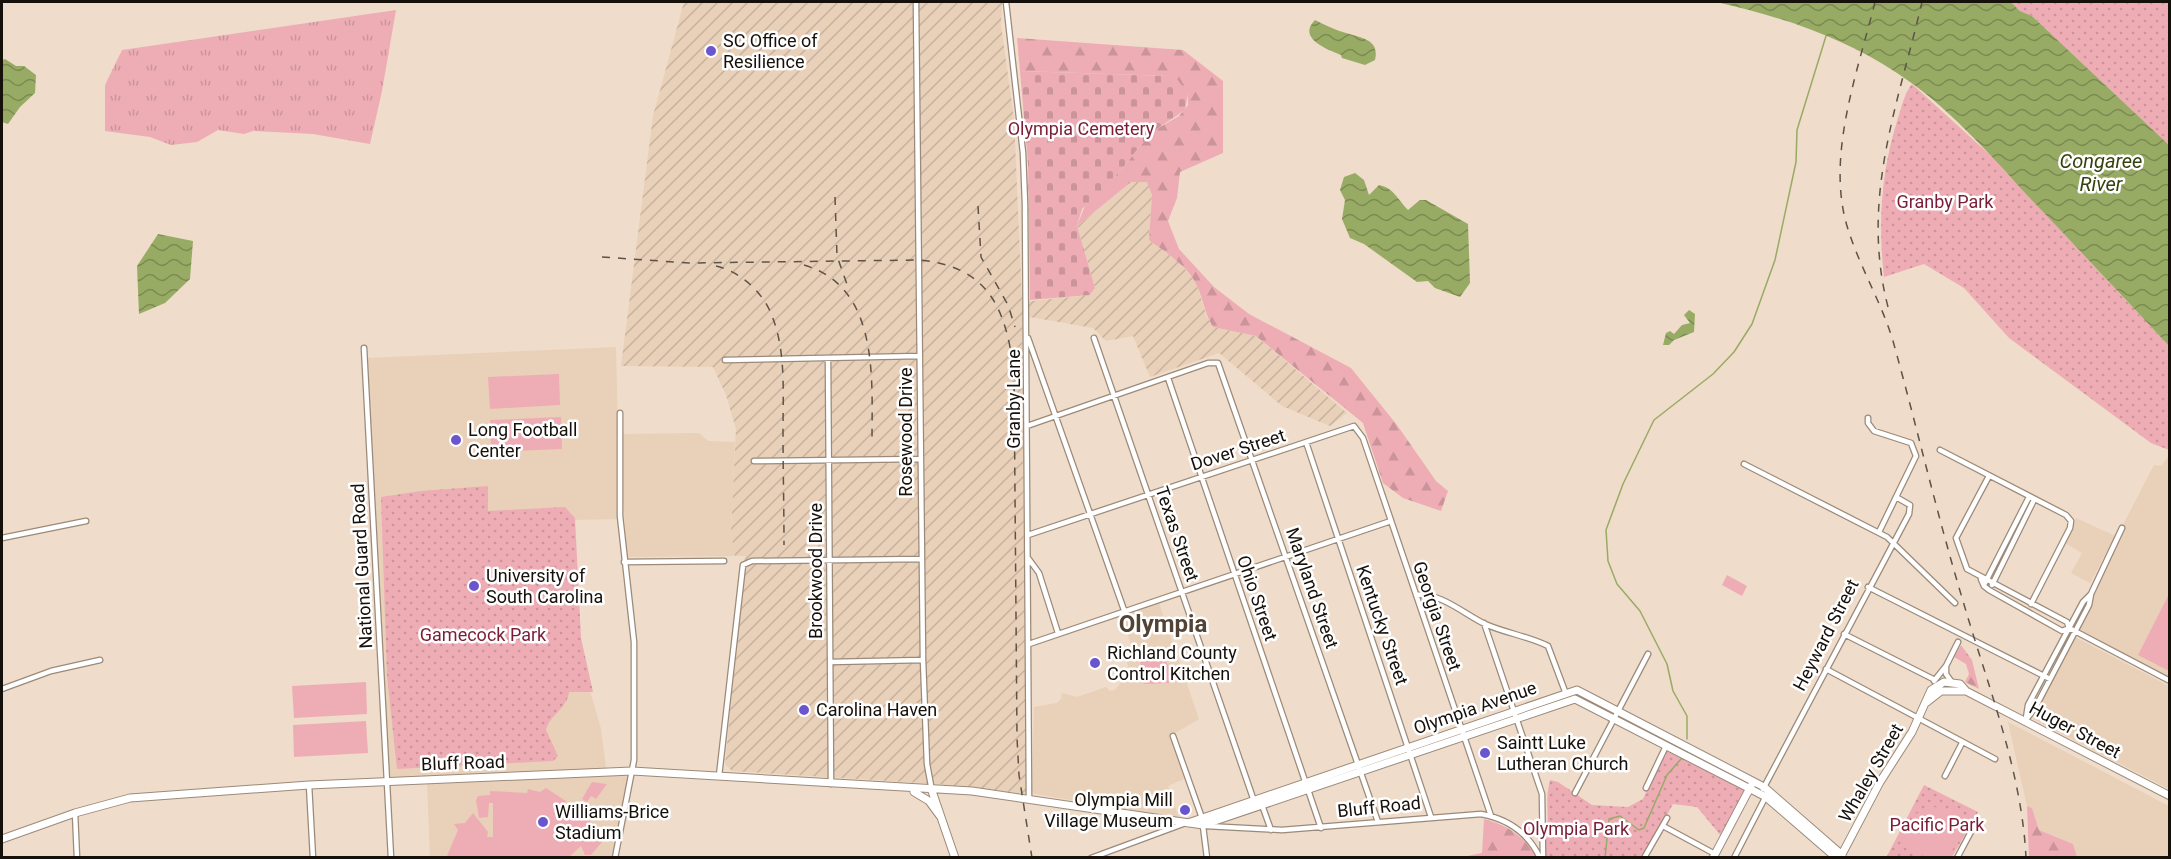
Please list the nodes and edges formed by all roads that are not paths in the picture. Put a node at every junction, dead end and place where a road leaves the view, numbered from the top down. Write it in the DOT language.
graph roads {
  1 [pos="916,2"];
  2 [pos="1006,2"];
  3 [pos="1027,336"];
  4 [pos="1094,338"];
  5 [pos="364,348"];
  6 [pos="920,357"];
  7 [pos="828,358"];
  8 [pos="725,360"];
  9 [pos="1168,378"];
  10 [pos="1114,396"];
  11 [pos="620,413"];
  12 [pos="1055,417"];
  13 [pos="1868,418"];
  14 [pos="1027,426"];
  15 [pos="1354,426"];
  16 [pos="1306,442"];
  17 [pos="1940,450"];
  18 [pos="921,459"];
  19 [pos="1252,459"];
  20 [pos="828,460"];
  21 [pos="754,461"];
  22 [pos="1744,464"];
  23 [pos="1201,476"];
  24 [pos="1989,476"];
  25 [pos="1150,495"];
  26 [pos="1896,497"];
  27 [pos="2031,498"];
  28 [pos="1089,515"];
  29 [pos="86,521"];
  30 [pos="1390,521"];
  31 [pos="2122,528"];
  32 [pos="1879,532"];
  33 [pos="1028,535"];
  34 [pos="2,538"];
  35 [pos="1338,538"];
  36 [pos="1893,542"];
  37 [pos="1287,556"];
  38 [pos="1028,558"];
  39 [pos="922,559"];
  40 [pos="829,560"];
  41 [pos="724,561"];
  42 [pos="624,562"];
  43 [pos="1234,573"];
  44 [pos="1984,582"];
  45 [pos="1993,584"];
  46 [pos="1868,587"];
  47 [pos="1989,590"];
  48 [pos="1183,591"];
  49 [pos="2091,594"];
  50 [pos="1416,595"];
  51 [pos="1955,603"];
  52 [pos="2031,604"];
  53 [pos="1124,610"];
  54 [pos="1484,623"];
  55 [pos="2069,628"];
  56 [pos="2075,631"];
  57 [pos="1058,633"];
  58 [pos="1844,634"];
  59 [pos="1958,642"];
  60 [pos="1029,644"];
  61 [pos="1648,654"];
  62 [pos="100,660"];
  63 [pos="923,660"];
  64 [pos="830,662"];
  65 [pos="1943,668"];
  66 [pos="1826,669"];
  67 [pos="2044,676"];
  68 [pos="2050,679"];
  69 [pos="1935,680"];
  70 [pos="1948,681"];
  71 [pos="2169,681"];
  72 [pos="2,689"];
  73 [pos="1931,690"];
  74 [pos="1952,690"];
  75 [pos="1966,691"];
  76 [pos="1567,696"];
  77 [pos="1927,702"];
  78 [pos="1618,710"];
  79 [pos="1515,715"];
  80 [pos="1614,718"];
  81 [pos="1918,719"];
  82 [pos="2025,721"];
  83 [pos="1463,732"];
  84 [pos="1173,736"];
  85 [pos="1962,743"];
  86 [pos="1666,746"];
  87 [pos="1410,750"];
  88 [pos="1995,759"];
  89 [pos="1357,763"];
  90 [pos="632,771"];
  91 [pos="1359,772"];
  92 [pos="719,776"];
  93 [pos="1945,776"];
  94 [pos="1305,781"];
  95 [pos="1753,781"];
  96 [pos="387,782"];
  97 [pos="831,784"];
  98 [pos="309,785"];
  99 [pos="1646,788"];
  100 [pos="1749,788"];
  101 [pos="906,789"];
  102 [pos="1308,790"];
  103 [pos="932,791"];
  104 [pos="1765,792"];
  105 [pos="1575,793"];
  106 [pos="2169,796"];
  107 [pos="1029,798"];
  108 [pos="1257,804"];
  109 [pos="75,813"];
  110 [pos="1491,816"];
  111 [pos="1431,817"];
  112 [pos="941,818"];
  113 [pos="1225,818"];
  114 [pos="1667,818"];
  115 [pos="1202,822"];
  116 [pos="1378,822"];
  117 [pos="1183,824"];
  118 [pos="1974,825"];
  119 [pos="1663,826"];
  120 [pos="1227,827"];
  121 [pos="1321,828"];
  122 [pos="1271,830"];
  123 [pos="2,839"];
  124 [pos="1714,856"];
  125 [pos="1843,857"];
  126 [pos="77,858"];
  127 [pos="313,858"];
  128 [pos="391,858"];
  129 [pos="615,858"];
  130 [pos="955,858"];
  131 [pos="1091,858"];
  132 [pos="1207,858"];
  133 [pos="1542,858"];
  134 [pos="1644,858"];
  135 [pos="1734,858"];
  136 [pos="1957,858"];
  1 -- 6 [label="street, Rosewood Drive"];
  2 -- 3 [label="street, Granby Lane"];
  3 -- 12 [label="street"];
  3 -- 14 [label="street, Granby Lane"];
  4 -- 10 [label="street, Texas Street"];
  5 -- 96 [label="street, National Guard Road"];
  6 -- 7 [label="street"];
  6 -- 18 [label="street, Rosewood Drive"];
  7 -- 8 [label="street"];
  7 -- 20 [label="street, Brookwood Drive"];
  9 -- 10 [label="street"];
  9 -- 19 [label="street, Maryland Street"];
  9 -- 23 [label="street, Ohio Street"];
  10 -- 12 [label="street"];
  10 -- 25 [label="street, Texas Street"];
  11 -- 42 [label="street"];
  12 -- 14 [label="street"];
  12 -- 28 [label="street"];
  13 -- 26 [label="street"];
  14 -- 33 [label="street, Granby Lane"];
  15 -- 16 [label="street, Dover Street"];
  15 -- 30 [label="street, Georgia Street"];
  16 -- 19 [label="street, Dover Street"];
  16 -- 35 [label="street, Kentucky Street"];
  17 -- 24 [label="street"];
  18 -- 20 [label="street"];
  18 -- 39 [label="street, Rosewood Drive"];
  19 -- 23 [label="street, Dover Street"];
  19 -- 37 [label="street, Maryland Street"];
  20 -- 21 [label="street"];
  20 -- 40 [label="street, Brookwood Drive"];
  22 -- 32 [label="street"];
  23 -- 25 [label="street, Dover Street"];
  23 -- 43 [label="street, Ohio Street"];
  24 -- 27 [label="street"];
  24 -- 44 [label="street"];
  25 -- 28 [label="street, Dover Street"];
  25 -- 48 [label="street, Texas Street"];
  26 -- 32 [label="street"];
  26 -- 36 [label="street, Heyward Street"];
  27 -- 44 [label="street"];
  27 -- 45 [label="street"];
  27 -- 52 [label="street"];
  28 -- 33 [label="street, Dover Street"];
  28 -- 53 [label="street"];
  29 -- 34 [label="street"];
  30 -- 35 [label="street"];
  30 -- 50 [label="street, Georgia Street"];
  31 -- 49 [label="street"];
  32 -- 36 [label="street"];
  33 -- 38 [label="street, Granby Lane"];
  35 -- 37 [label="street"];
  35 -- 87 [label="street, Kentucky Street"];
  36 -- 46 [label="street, Heyward Street"];
  36 -- 51 [label="street"];
  37 -- 43 [label="street"];
  37 -- 89 [label="street, Maryland Street"];
  38 -- 57 [label="street"];
  38 -- 60 [label="street, Granby Lane"];
  39 -- 40 [label="street"];
  39 -- 63 [label="street, Rosewood Drive"];
  40 -- 64 [label="street, Brookwood Drive"];
  40 -- 92 [label="street"];
  41 -- 42 [label="street"];
  42 -- 90 [label="street"];
  43 -- 48 [label="street"];
  43 -- 94 [label="street, Ohio Street"];
  44 -- 45 [label="street"];
  44 -- 47 [label="street"];
  45 -- 47 [label="street"];
  45 -- 52 [label="street"];
  46 -- 58 [label="street, Heyward Street"];
  46 -- 67 [label="street"];
  47 -- 55 [label="street"];
  48 -- 53 [label="street"];
  48 -- 108 [label="street, Texas Street"];
  49 -- 55 [label="street"];
  49 -- 56 [label="street"];
  50 -- 54 [label="street"];
  50 -- 83 [label="street, Georgia Street"];
  52 -- 55 [label="street"];
  53 -- 57 [label="street"];
  54 -- 76 [label="street"];
  54 -- 79 [label="street"];
  55 -- 56 [label="street"];
  55 -- 67 [label="street"];
  56 -- 68 [label="street"];
  56 -- 71 [label="street"];
  57 -- 60 [label="street"];
  58 -- 66 [label="street, Heyward Street"];
  58 -- 69 [label="street"];
  59 -- 65 [label="street, Whaley Street"];
  60 -- 107 [label="street, Granby Lane"];
  61 -- 78 [label="street"];
  62 -- 72 [label="street"];
  63 -- 64 [label="street"];
  63 -- 103 [label="street, Rosewood Drive"];
  64 -- 97 [label="street, Brookwood Drive"];
  65 -- 69 [label="street, Whaley Street"];
  65 -- 70 [label="street"];
  66 -- 81 [label="street"];
  66 -- 104 [label="street, Heyward Street"];
  67 -- 68 [label="street"];
  67 -- 82 [label="street"];
  68 -- 82 [label="street"];
  69 -- 73 [label="street, Whaley Street"];
  70 -- 73 [label="main road"];
  70 -- 74 [label="street"];
  70 -- 75 [label="main road"];
  73 -- 77 [label="main road, Whaley Street"];
  74 -- 75 [label="main road"];
  74 -- 77 [label="main road"];
  75 -- 82 [label="main road, Huger Street"];
  76 -- 78 [label="main road, Olympia Avenue"];
  76 -- 79 [label="main road, Olympia Avenue"];
  76 -- 80 [label="main road"];
  77 -- 81 [label="main road, Whaley Street"];
  78 -- 80 [label="street"];
  78 -- 95 [label="main road, Olympia Avenue"];
  79 -- 83 [label="main road, Olympia Avenue"];
  79 -- 133 [label="street"];
  80 -- 86 [label="main road"];
  80 -- 105 [label="street"];
  81 -- 85 [label="street"];
  81 -- 125 [label="main road, Whaley Street"];
  82 -- 106 [label="main road, Huger Street"];
  83 -- 87 [label="main road, Olympia Avenue"];
  83 -- 110 [label="street, Georgia Street"];
  84 -- 115 [label="street"];
  85 -- 88 [label="street"];
  85 -- 93 [label="street"];
  86 -- 99 [label="street"];
  86 -- 100 [label="main road"];
  87 -- 89 [label="main road, Olympia Avenue"];
  87 -- 91 [label="main road, Olympia Avenue"];
  87 -- 111 [label="street, Kentucky Street"];
  89 -- 91 [label="street, Maryland Street"];
  89 -- 94 [label="main road, Olympia Avenue"];
  90 -- 92 [label="main road, Bluff Road"];
  90 -- 96 [label="main road, Bluff Road"];
  90 -- 129 [label="street"];
  91 -- 102 [label="main road, Olympia Avenue"];
  91 -- 116 [label="street, Maryland Street"];
  92 -- 97 [label="main road, Bluff Road"];
  94 -- 102 [label="street, Ohio Street"];
  94 -- 108 [label="main road, Olympia Avenue"];
  95 -- 100 [label="main road"];
  95 -- 104 [label="main road, Olympia Avenue"];
  96 -- 98 [label="main road, Bluff Road"];
  96 -- 128 [label="street, National Guard Road"];
  97 -- 101 [label="main road, Bluff Road"];
  98 -- 109 [label="main road, Bluff Road"];
  98 -- 127 [label="street"];
  100 -- 104 [label="main road"];
  100 -- 124 [label="main road"];
  101 -- 103 [label="main road, Bluff Road"];
  101 -- 112 [label="main road"];
  102 -- 108 [label="main road, Olympia Avenue"];
  102 -- 121 [label="street, Ohio Street"];
  103 -- 107 [label="main road, Bluff Road"];
  103 -- 112 [label="main road, Rosewood Drive"];
  104 -- 125 [label="main road"];
  104 -- 135 [label="street, Heyward Street"];
  107 -- 117 [label="main road, Bluff Road"];
  108 -- 113 [label="main road, Olympia Avenue"];
  108 -- 115 [label="main road, Olympia Avenue"];
  108 -- 122 [label="street, Texas Street"];
  109 -- 123 [label="main road, Bluff Road"];
  109 -- 126 [label="street"];
  110 -- 111 [label="street, Bluff Road"];
  110 -- 133 [label="street, Bluff Road"];
  111 -- 116 [label="street, Bluff Road"];
  112 -- 130 [label="main road, Rosewood Drive"];
  113 -- 115 [label="main road, Olympia Avenue"];
  113 -- 120 [label="street"];
  114 -- 119 [label="street"];
  115 -- 117 [label="main road, Olympia Avenue"];
  115 -- 120 [label="street, Bluff Road"];
  115 -- 132 [label="street"];
  116 -- 121 [label="street, Bluff Road"];
  117 -- 131 [label="street, Olympia Avenue"];
  118 -- 136 [label="street"];
  119 -- 124 [label="street"];
  119 -- 134 [label="street"];
  120 -- 122 [label="street, Bluff Road"];
  121 -- 122 [label="street, Bluff Road"];
}
